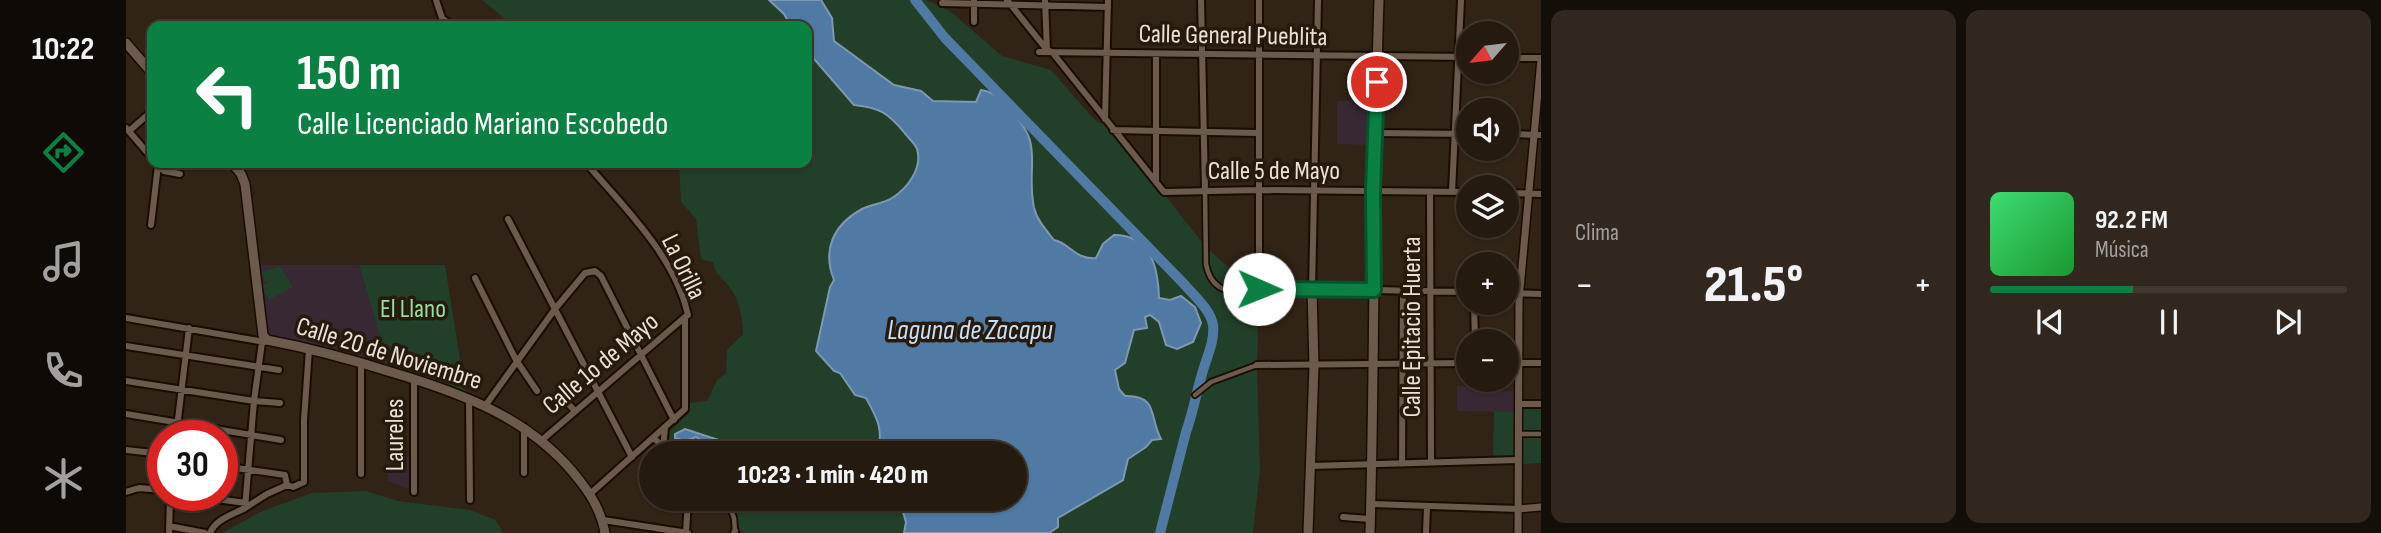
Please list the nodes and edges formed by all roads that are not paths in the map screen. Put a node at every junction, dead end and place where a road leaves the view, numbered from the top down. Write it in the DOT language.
graph roads {
  1 [pos="436,0"];
  2 [pos="1201,0"];
  3 [pos="1259,0"];
  4 [pos="1318,0"];
  5 [pos="1380,0"];
  6 [pos="1461,0"];
  7 [pos="974,2"];
  8 [pos="1009,2"];
  9 [pos="942,3"];
  10 [pos="1045,3"];
  11 [pos="1108,4"];
  12 [pos="446,21"];
  13 [pos="1460,21"];
  14 [pos="974,22"];
  15 [pos="126,43"];
  16 [pos="1050,51"];
  17 [pos="1039,52"];
  18 [pos="1106,53"];
  19 [pos="1156,54"];
  20 [pos="1202,55"];
  21 [pos="1258,55"];
  22 [pos="1316,56"];
  23 [pos="1377,57"];
  24 [pos="1456,57"];
  25 [pos="1519,58"];
  26 [pos="1541,59"];
  27 [pos="147,67"];
  28 [pos="1457,84"];
  29 [pos="147,115"];
  30 [pos="1105,119"];
  31 [pos="127,130"];
  32 [pos="1113,130"];
  33 [pos="1156,131"];
  34 [pos="1203,131"];
  35 [pos="1258,133"];
  36 [pos="1376,134"];
  37 [pos="1455,134"];
  38 [pos="1519,135"];
  39 [pos="1537,135"];
  40 [pos="147,153"];
  41 [pos="157,168"];
  42 [pos="161,168"];
  43 [pos="236,168"];
  44 [pos="590,168"];
  45 [pos="180,174"];
  46 [pos="1156,182"];
  47 [pos="1205,190"];
  48 [pos="1258,190"];
  49 [pos="1314,190"];
  50 [pos="1373,191"];
  51 [pos="1430,192"];
  52 [pos="1452,192"];
  53 [pos="1456,192"];
  54 [pos="1519,193"];
  55 [pos="1530,193"];
  56 [pos="1541,194"];
  57 [pos="508,219"];
  58 [pos="151,225"];
  59 [pos="475,278"];
  60 [pos="1245,289"];
  61 [pos="1259,289"];
  62 [pos="1312,290"];
  63 [pos="1374,290"];
  64 [pos="1403,291"];
  65 [pos="1432,292"];
  66 [pos="1456,292"];
  67 [pos="1519,293"];
  68 [pos="1541,294"];
  69 [pos="555,309"];
  70 [pos="126,317"];
  71 [pos="685,317"];
  72 [pos="188,328"];
  73 [pos="265,340"];
  74 [pos="126,345"];
  75 [pos="309,349"];
  76 [pos="184,353"];
  77 [pos="639,355"];
  78 [pos="516,360"];
  79 [pos="361,363"];
  80 [pos="1373,363"];
  81 [pos="1402,363"];
  82 [pos="1432,363"];
  83 [pos="1456,363"];
  84 [pos="1519,363"];
  85 [pos="1541,363"];
  86 [pos="1257,365"];
  87 [pos="1314,366"];
  88 [pos="258,368"];
  89 [pos="279,370"];
  90 [pos="414,378"];
  91 [pos="127,380"];
  92 [pos="180,388"];
  93 [pos="537,391"];
  94 [pos="598,391"];
  95 [pos="1519,392"];
  96 [pos="1197,393"];
  97 [pos="560,395"];
  98 [pos="469,398"];
  99 [pos="254,401"];
  100 [pos="280,403"];
  101 [pos="1519,404"];
  102 [pos="1541,404"];
  103 [pos="485,406"];
  104 [pos="574,410"];
  105 [pos="126,414"];
  106 [pos="165,420"];
  107 [pos="178,420"];
  108 [pos="674,420"];
  109 [pos="524,427"];
  110 [pos="665,428"];
  111 [pos="238,433"];
  112 [pos="1518,434"];
  113 [pos="1541,434"];
  114 [pos="251,435"];
  115 [pos="654,438"];
  116 [pos="281,440"];
  117 [pos="542,440"];
  118 [pos="657,441"];
  119 [pos="666,441"];
  120 [pos="126,450"];
  121 [pos="147,452"];
  122 [pos="632,457"];
  123 [pos="1518,460"];
  124 [pos="1432,462"];
  125 [pos="1402,464"];
  126 [pos="1310,466"];
  127 [pos="1371,466"];
  128 [pos="238,468"];
  129 [pos="249,470"];
  130 [pos="524,473"];
  131 [pos="361,474"];
  132 [pos="287,485"];
  133 [pos="147,489"];
  134 [pos="126,492"];
  135 [pos="414,492"];
  136 [pos="590,494"];
  137 [pos="470,500"];
  138 [pos="1371,504"];
  139 [pos="238,505"];
  140 [pos="246,506"];
  141 [pos="1427,507"];
  142 [pos="1541,507"];
  143 [pos="1518,509"];
  144 [pos="170,511"];
  145 [pos="688,511"];
  146 [pos="731,511"];
  147 [pos="1343,517"];
  148 [pos="1370,519"];
  149 [pos="603,520"];
  150 [pos="169,529"];
  151 [pos="734,532"];
  152 [pos="205,533"];
  153 [pos="210,533"];
  154 [pos="605,533"];
  155 [pos="687,533"];
  156 [pos="1308,533"];
  157 [pos="1370,533"];
  158 [pos="1426,533"];
  159 [pos="1518,533"];
  1 -- 12 [label="street"];
  2 -- 20 [label="street"];
  3 -- 21 [label="street"];
  4 -- 22 [label="street"];
  5 -- 23 [label="main road"];
  6 -- 13 [label="street"];
  7 -- 8 [label="street"];
  7 -- 9 [label="street"];
  7 -- 14 [label="street"];
  8 -- 10 [label="street"];
  8 -- 16 [label="street"];
  10 -- 11 [label="street"];
  10 -- 16 [label="street"];
  11 -- 18 [label="street"];
  15 -- 27 [label="main road"];
  16 -- 17 [label="street, Calle General Pueblita"];
  16 -- 18 [label="street, Calle General Pueblita"];
  16 -- 30 [label="street"];
  18 -- 19 [label="street, Calle General Pueblita"];
  18 -- 30 [label="street"];
  19 -- 20 [label="street, Calle General Pueblita"];
  19 -- 33 [label="street"];
  20 -- 21 [label="street, Calle General Pueblita"];
  20 -- 34 [label="street"];
  21 -- 22 [label="street, Calle General Pueblita"];
  21 -- 35 [label="street"];
  22 -- 23 [label="street, Calle General Pueblita"];
  22 -- 49 [label="street"];
  23 -- 24 [label="street, Calle General Pueblita"];
  23 -- 36 [label="main road"];
  25 -- 26 [label="street"];
  26 -- 39 [label="street"];
  28 -- 37 [label="street"];
  29 -- 31 [label="street"];
  30 -- 32 [label="street"];
  31 -- 40 [label="street"];
  32 -- 33 [label="street"];
  32 -- 46 [label="street"];
  33 -- 34 [label="street"];
  33 -- 46 [label="street"];
  34 -- 35 [label="street"];
  34 -- 47 [label="street"];
  35 -- 48 [label="street"];
  36 -- 37 [label="street"];
  36 -- 50 [label="main road"];
  37 -- 52 [label="street"];
  38 -- 39 [label="street"];
  39 -- 55 [label="street"];
  41 -- 58 [label="street"];
  42 -- 45 [label="street"];
  43 -- 73 [label="main road"];
  44 -- 71 [label="street, La Orilla"];
  46 -- 47 [label="street, Calle 5 de Mayo"];
  47 -- 48 [label="street, Calle 5 de Mayo"];
  47 -- 60 [label="street"];
  48 -- 49 [label="street, Calle 5 de Mayo"];
  48 -- 61 [label="street"];
  49 -- 50 [label="street, Calle 5 de Mayo"];
  49 -- 62 [label="street"];
  50 -- 51 [label="street, Calle 5 de Mayo"];
  50 -- 63 [label="main road"];
  51 -- 52 [label="street, Calle 5 de Mayo"];
  51 -- 65 [label="street, Calle Epitacio Huerta"];
  52 -- 53 [label="street, Calle 5 de Mayo"];
  54 -- 55 [label="street"];
  55 -- 56 [label="street"];
  55 -- 67 [label="street"];
  57 -- 69 [label="street"];
  59 -- 78 [label="street"];
  60 -- 61 [label="street"];
  61 -- 62 [label="street"];
  62 -- 63 [label="main road"];
  62 -- 87 [label="main road"];
  63 -- 64 [label="street"];
  63 -- 80 [label="main road"];
  64 -- 65 [label="street"];
  64 -- 81 [label="street"];
  65 -- 66 [label="street"];
  65 -- 82 [label="street, Calle Epitacio Huerta"];
  67 -- 68 [label="street"];
  69 -- 77 [label="street"];
  69 -- 78 [label="street"];
  69 -- 94 [label="street"];
  70 -- 72 [label="street"];
  71 -- 77 [label="street, Calle 1o de Mayo"];
  71 -- 108 [label="street, La Orilla"];
  72 -- 73 [label="street"];
  72 -- 76 [label="street"];
  73 -- 75 [label="main road, Calle 20 de Noviembre"];
  73 -- 88 [label="street"];
  74 -- 76 [label="street"];
  75 -- 79 [label="main road, Calle 20 de Noviembre"];
  75 -- 132 [label="street"];
  76 -- 88 [label="street"];
  76 -- 92 [label="street"];
  77 -- 94 [label="street, Calle 1o de Mayo"];
  77 -- 108 [label="street"];
  78 -- 93 [label="street"];
  78 -- 103 [label="street"];
  79 -- 90 [label="main road, Calle 20 de Noviembre"];
  79 -- 131 [label="street"];
  80 -- 81 [label="street"];
  80 -- 87 [label="street"];
  80 -- 127 [label="main road"];
  81 -- 82 [label="street"];
  81 -- 125 [label="street"];
  82 -- 83 [label="street"];
  82 -- 124 [label="street, Calle Epitacio Huerta"];
  84 -- 85 [label="street"];
  86 -- 87 [label="street"];
  86 -- 96 [label="street"];
  87 -- 126 [label="main road"];
  88 -- 89 [label="street"];
  88 -- 99 [label="street"];
  90 -- 98 [label="main road, Calle 20 de Noviembre"];
  90 -- 135 [label="street, Laureles"];
  91 -- 92 [label="street"];
  92 -- 99 [label="street"];
  92 -- 107 [label="street"];
  94 -- 104 [label="street, Calle 1o de Mayo"];
  94 -- 122 [label="street"];
  95 -- 101 [label="street"];
  97 -- 104 [label="street"];
  98 -- 103 [label="main road, Calle 20 de Noviembre"];
  98 -- 137 [label="street"];
  99 -- 100 [label="street"];
  99 -- 114 [label="street"];
  101 -- 102 [label="street"];
  101 -- 112 [label="street"];
  103 -- 109 [label="main road, Calle 20 de Noviembre"];
  104 -- 117 [label="street, Calle 1o de Mayo"];
  105 -- 106 [label="street"];
  108 -- 110 [label="street"];
  109 -- 117 [label="main road, Calle 20 de Noviembre"];
  109 -- 130 [label="street"];
  110 -- 115 [label="street"];
  110 -- 119 [label="street"];
  111 -- 114 [label="street"];
  112 -- 113 [label="street"];
  112 -- 123 [label="street"];
  114 -- 116 [label="street"];
  114 -- 129 [label="street"];
  115 -- 118 [label="street"];
  115 -- 122 [label="street"];
  117 -- 136 [label="main road, Calle 20 de Noviembre"];
  120 -- 121 [label="street"];
  122 -- 136 [label="street"];
  123 -- 124 [label="street"];
  123 -- 143 [label="street"];
  124 -- 125 [label="street"];
  125 -- 127 [label="street"];
  126 -- 127 [label="street"];
  126 -- 156 [label="main road"];
  127 -- 138 [label="main road"];
  128 -- 129 [label="street"];
  129 -- 132 [label="street"];
  129 -- 140 [label="street"];
  132 -- 140 [label="street"];
  133 -- 134 [label="street"];
  136 -- 149 [label="main road, Calle 20 de Noviembre"];
  138 -- 141 [label="street"];
  138 -- 148 [label="main road"];
  139 -- 140 [label="street"];
  140 -- 153 [label="street"];
  141 -- 143 [label="street"];
  141 -- 158 [label="street"];
  142 -- 143 [label="street"];
  143 -- 159 [label="street"];
  144 -- 150 [label="street"];
  145 -- 155 [label="street"];
  146 -- 151 [label="street"];
  147 -- 148 [label="street"];
  148 -- 157 [label="main road"];
  149 -- 154 [label="main road, Calle 20 de Noviembre"];
  149 -- 155 [label="street"];
  150 -- 152 [label="street"];
}
